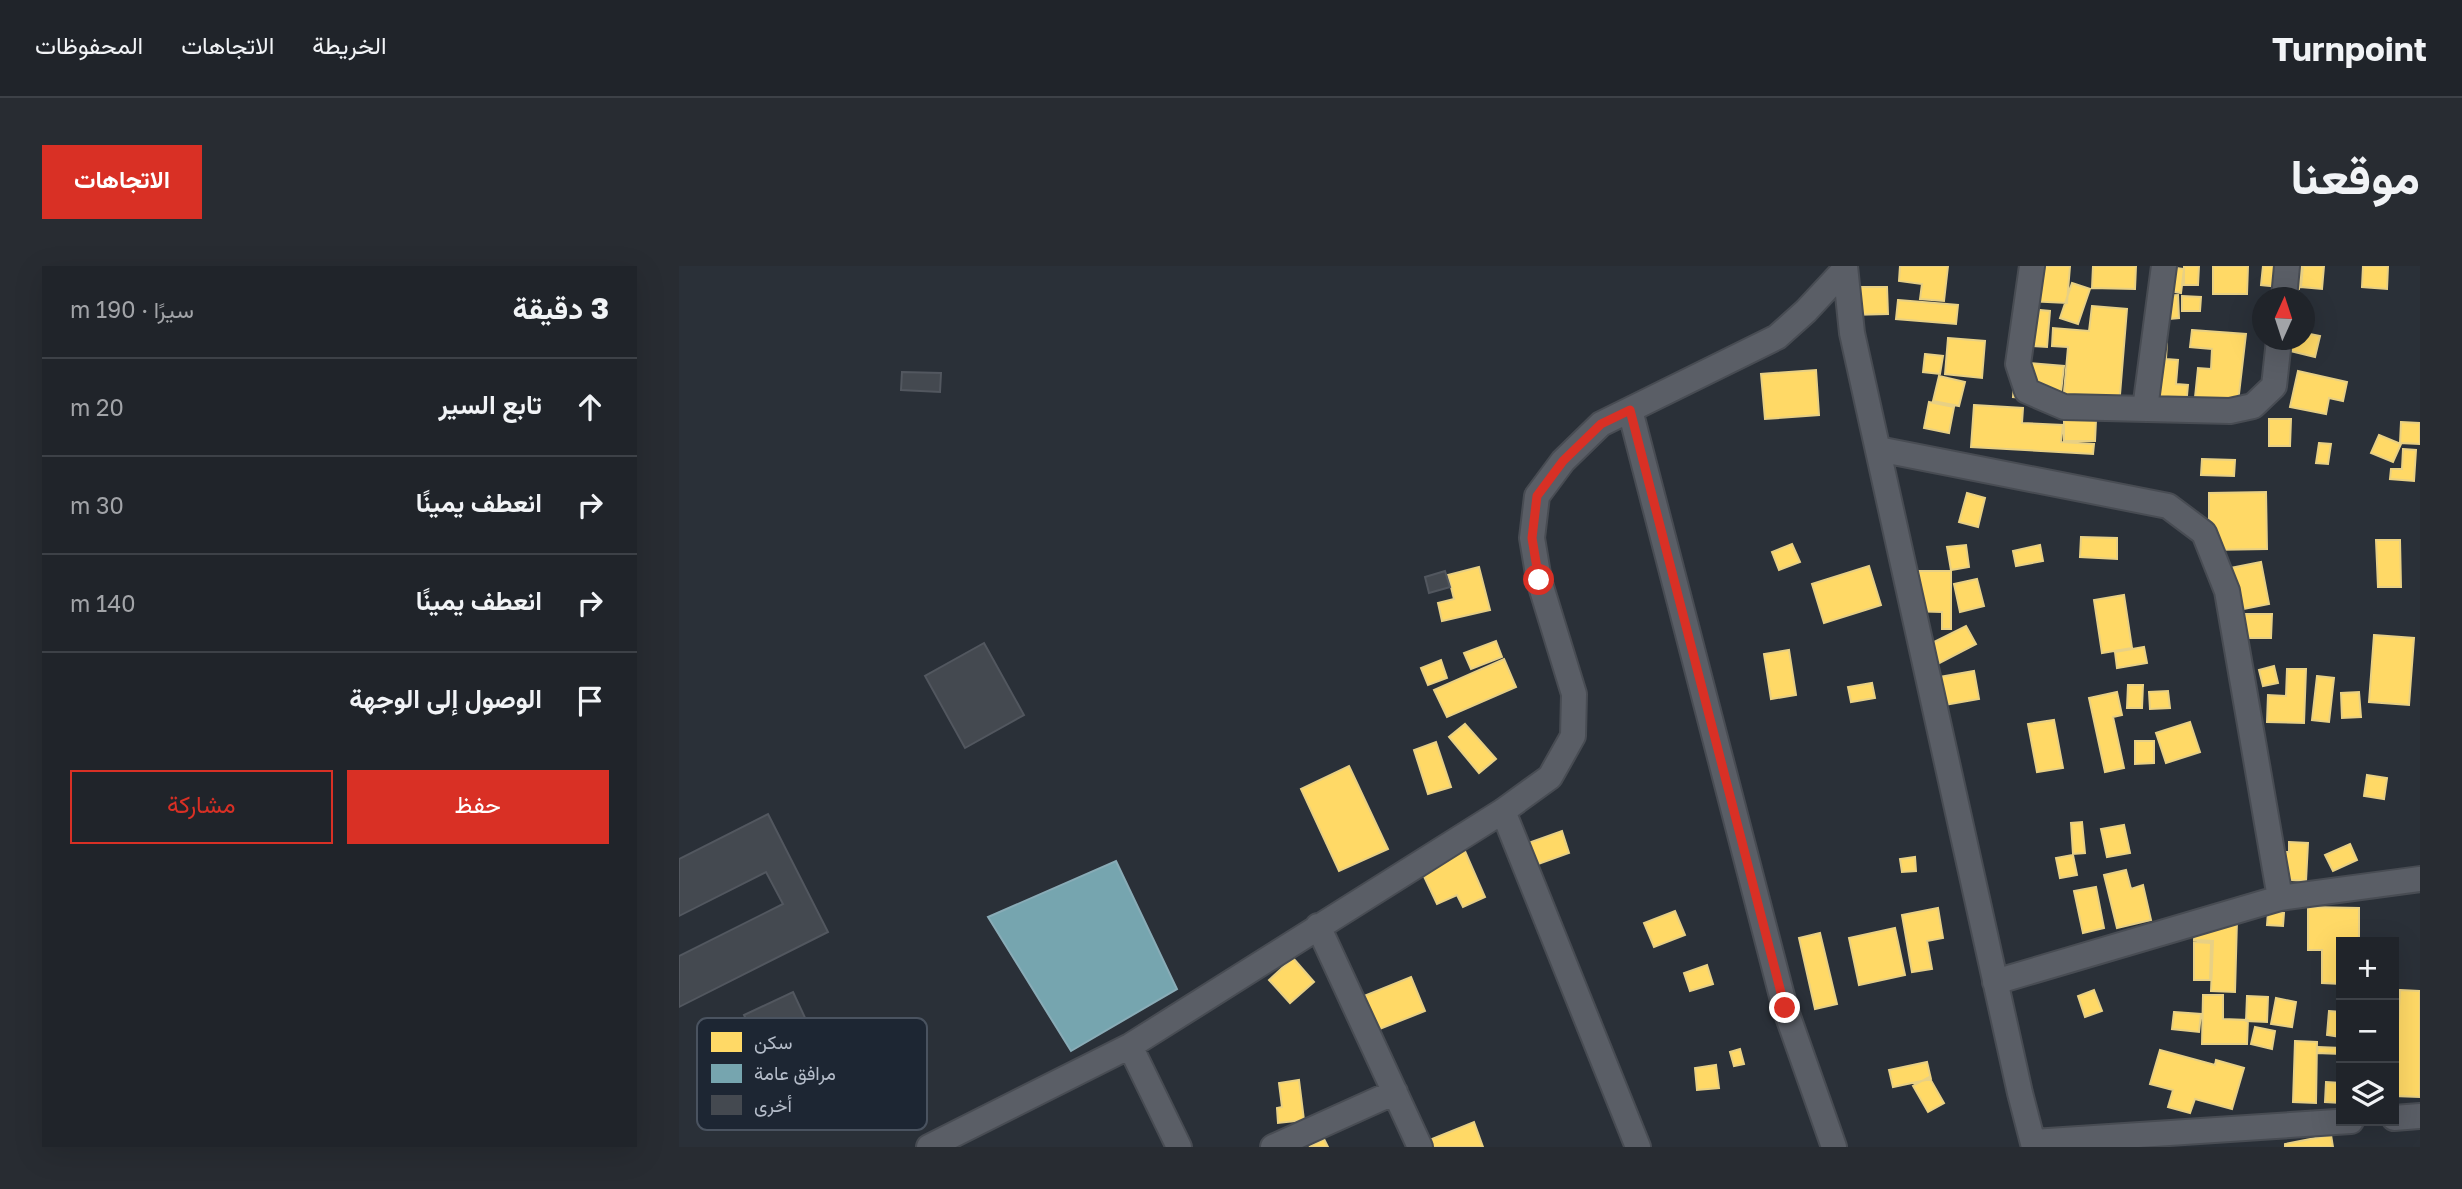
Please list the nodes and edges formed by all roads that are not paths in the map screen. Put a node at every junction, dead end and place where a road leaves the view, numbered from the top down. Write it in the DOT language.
graph roads {
  1 [pos="2032,266"];
  2 [pos="2164,266"];
  3 [pos="2287,266"];
  4 [pos="1845,267"];
  5 [pos="2285,287"];
  6 [pos="2278,350"];
  7 [pos="2145,409"];
  8 [pos="1630,410"];
  9 [pos="1878,449"];
  10 [pos="1503,811"];
  11 [pos="2420,879"];
  12 [pos="2280,898"];
  13 [pos="1318,926"];
  14 [pos="1995,982"];
  15 [pos="1130,1046"];
  16 [pos="1395,1092"];
  17 [pos="2420,1116"];
  18 [pos="2399,1118"];
  19 [pos="2336,1124"];
  20 [pos="2280,1136"];
  21 [pos="2034,1144"];
  22 [pos="929,1147"];
  23 [pos="1179,1147"];
  24 [pos="1273,1147"];
  25 [pos="1420,1147"];
  26 [pos="1638,1147"];
  27 [pos="1834,1147"];
  1 -- 7 [label="street"];
  2 -- 7 [label="street"];
  3 -- 5 [label="street"];
  4 -- 8 [label="street"];
  4 -- 9 [label="street"];
  6 -- 7 [label="street"];
  8 -- 10 [label="street"];
  8 -- 27 [label="street"];
  9 -- 12 [label="street"];
  9 -- 14 [label="street"];
  10 -- 13 [label="street"];
  10 -- 26 [label="street"];
  11 -- 12 [label="street"];
  12 -- 14 [label="street"];
  13 -- 15 [label="street"];
  13 -- 16 [label="street"];
  14 -- 21 [label="street"];
  15 -- 22 [label="street"];
  15 -- 23 [label="street"];
  16 -- 24 [label="street"];
  16 -- 25 [label="street"];
  17 -- 18 [label="street"];
  19 -- 20 [label="street"];
  20 -- 21 [label="street"];
}
